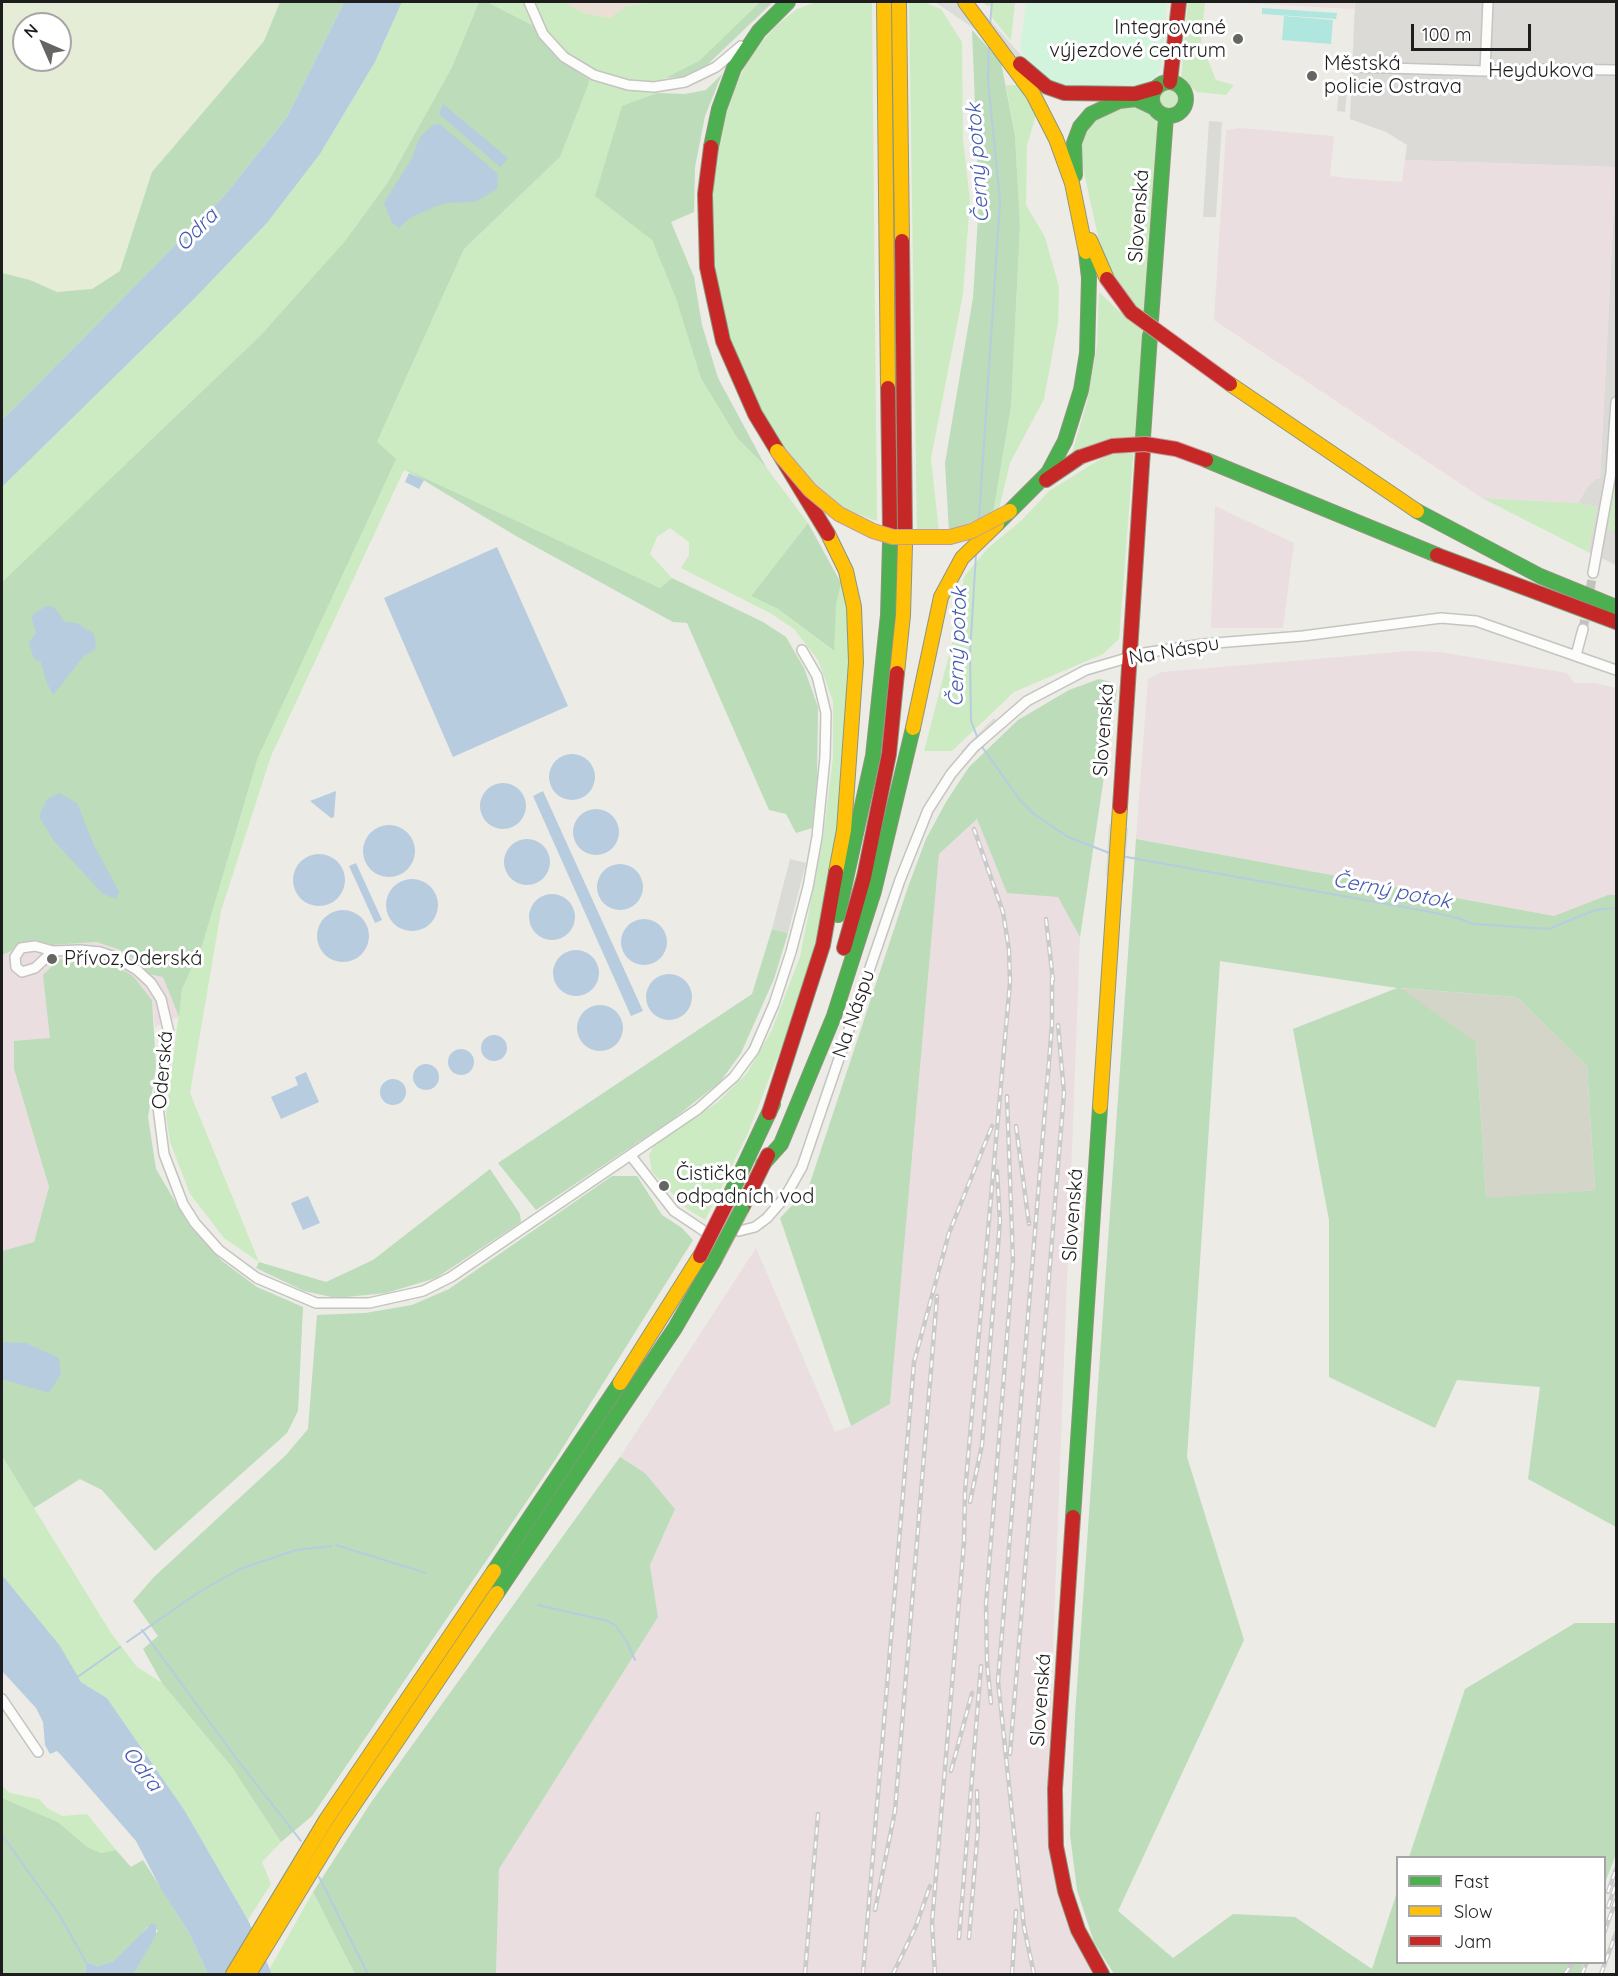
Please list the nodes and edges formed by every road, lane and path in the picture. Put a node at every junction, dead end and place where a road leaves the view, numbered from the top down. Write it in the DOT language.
graph roads {
  1 [pos="529,2"];
  2 [pos="788,2"];
  3 [pos="794,2"];
  4 [pos="884,2"];
  5 [pos="898,2"];
  6 [pos="950,2"];
  7 [pos="965,2"];
  8 [pos="1179,2"];
  9 [pos="1488,2"];
  10 [pos="775,15"];
  11 [pos="759,31"];
  12 [pos="998,44"];
  13 [pos="1019,67"];
  14 [pos="1357,67"];
  15 [pos="1617,70"];
  16 [pos="1485,71"];
  17 [pos="1170,82"];
  18 [pos="1156,88"];
  19 [pos="1160,112"];
  20 [pos="1078,206"];
  21 [pos="1151,320"];
  22 [pos="1150,335"];
  23 [pos="1617,402"];
  24 [pos="777,451"];
  25 [pos="1036,487"];
  26 [pos="1010,511"];
  27 [pos="1593,573"];
  28 [pos="1617,607"];
  29 [pos="1617,621"];
  30 [pos="1583,629"];
  31 [pos="802,650"];
  32 [pos="1576,655"];
  33 [pos="1128,658"];
  34 [pos="1617,669"];
  35 [pos="53,951"];
  36 [pos="769,1113"];
  37 [pos="631,1156"];
  38 [pos="764,1164"];
  39 [pos="704,1231"];
  40 [pos="739,1232"];
  41 [pos="2,1699"];
  42 [pos="38,1752"];
  43 [pos="233,1974"];
  44 [pos="249,1974"];
  45 [pos="1102,1974"];
  1 -- 11 [label="street"];
  2 -- 10 [label="main road"];
  3 -- 10 [label="main road"];
  4 -- 36 [label="main road"];
  5 -- 38 [label="main road"];
  6 -- 12 [label="main road"];
  7 -- 12 [label="main road"];
  8 -- 17 [label="main road"];
  9 -- 16 [label="street"];
  10 -- 11 [label="main road"];
  11 -- 24 [label="main road"];
  12 -- 13 [label="main road"];
  13 -- 18 [label="main road"];
  13 -- 20 [label="main road"];
  14 -- 16 [label="street, Heydukova"];
  15 -- 16 [label="street, Heydukova"];
  17 -- 18 [label="main road"];
  17 -- 19 [label="main road"];
  18 -- 19 [label="main road"];
  19 -- 20 [label="main road"];
  19 -- 21 [label="main road, Slovenská"];
  20 -- 25 [label="main road"];
  20 -- 28 [label="main road, bridge"];
  22 -- 33 [label="main road, Slovenská"];
  23 -- 27 [label="street"];
  24 -- 26 [label="main road, bridge"];
  24 -- 36 [label="main road, bridge"];
  25 -- 26 [label="main road"];
  25 -- 29 [label="main road, bridge"];
  26 -- 38 [label="main road, bridge"];
  30 -- 32 [label="street"];
  31 -- 37 [label="street"];
  32 -- 33 [label="street, Na Náspu"];
  32 -- 34 [label="street, Na Náspu"];
  33 -- 40 [label="street, Na Náspu"];
  33 -- 45 [label="main road, Slovenská"];
  35 -- 37 [label="street, Oderská"];
  36 -- 43 [label="main road, bridge"];
  37 -- 39 [label="street"];
  38 -- 44 [label="main road, bridge"];
  41 -- 42 [label="street"];
}
